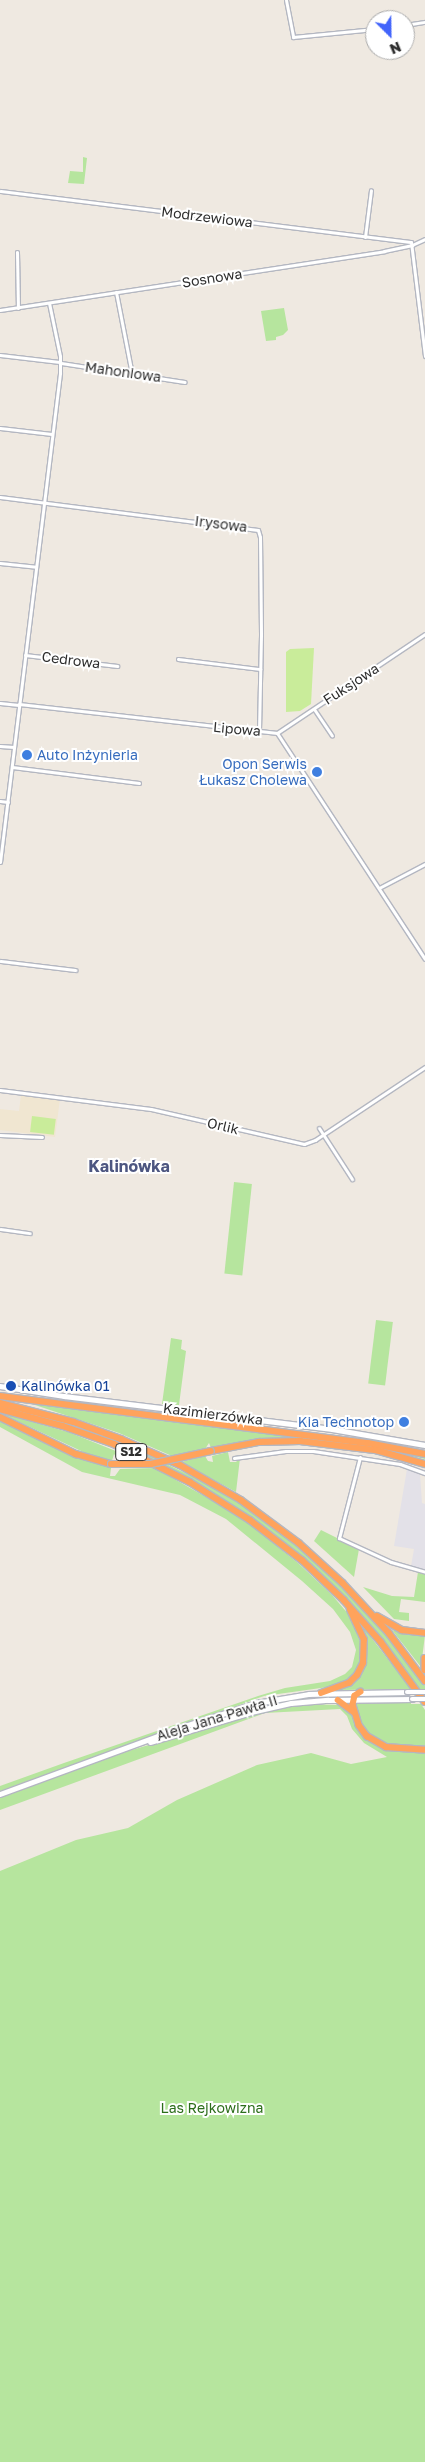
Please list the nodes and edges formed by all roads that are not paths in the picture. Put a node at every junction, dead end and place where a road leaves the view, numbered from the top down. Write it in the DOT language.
graph roads {
  1 [pos="286,0"];
  2 [pos="365,30"];
  3 [pos="371,190"];
  4 [pos="0,191"];
  5 [pos="365,237"];
  6 [pos="424,240"];
  7 [pos="412,245"];
  8 [pos="17,252"];
  9 [pos="116,292"];
  10 [pos="49,303"];
  11 [pos="18,308"];
  12 [pos="0,310"];
  13 [pos="0,355"];
  14 [pos="425,356"];
  15 [pos="61,363"];
  16 [pos="132,374"];
  17 [pos="185,382"];
  18 [pos="0,428"];
  19 [pos="52,434"];
  20 [pos="0,497"];
  21 [pos="44,502"];
  22 [pos="0,563"];
  23 [pos="36,567"];
  24 [pos="425,634"];
  25 [pos="25,655"];
  26 [pos="178,659"];
  27 [pos="117,666"];
  28 [pos="260,669"];
  29 [pos="0,703"];
  30 [pos="19,704"];
  31 [pos="314,709"];
  32 [pos="259,731"];
  33 [pos="277,733"];
  34 [pos="332,736"];
  35 [pos="0,746"];
  36 [pos="14,748"];
  37 [pos="12,767"];
  38 [pos="139,783"];
  39 [pos="0,800"];
  40 [pos="8,802"];
  41 [pos="0,862"];
  42 [pos="425,864"];
  43 [pos="379,888"];
  44 [pos="425,959"];
  45 [pos="0,961"];
  46 [pos="75,970"];
  47 [pos="425,1067"];
  48 [pos="0,1090"];
  49 [pos="319,1128"];
  50 [pos="323,1134"];
  51 [pos="0,1135"];
  52 [pos="42,1137"];
  53 [pos="352,1178"];
  54 [pos="0,1230"];
  55 [pos="30,1233"];
  56 [pos="0,1386"];
  57 [pos="0,1396"];
  58 [pos="0,1403"];
  59 [pos="0,1409"];
  60 [pos="0,1417"];
  61 [pos="425,1445"];
  62 [pos="425,1454"];
  63 [pos="360,1457"];
  64 [pos="234,1458"];
  65 [pos="425,1464"];
  66 [pos="425,1473"];
  67 [pos="425,1572"];
  68 [pos="344,1600"];
  69 [pos="371,1612"];
  70 [pos="425,1633"];
  71 [pos="425,1658"];
  72 [pos="425,1670"];
  73 [pos="425,1681"];
  74 [pos="361,1692"];
  75 [pos="425,1692"];
  76 [pos="321,1693"];
  77 [pos="338,1700"];
  78 [pos="353,1700"];
  79 [pos="425,1701"];
  80 [pos="355,1714"];
  81 [pos="130,1747"];
  82 [pos="425,1750"];
  83 [pos="0,1794"];
  1 -- 2 [label="street"];
  3 -- 5 [label="street"];
  4 -- 5 [label="street, Modrzewiowa"];
  5 -- 7 [label="street, Modrzewiowa"];
  6 -- 7 [label="street, Sosnowa"];
  7 -- 9 [label="street, Sosnowa"];
  7 -- 14 [label="street"];
  8 -- 11 [label="street"];
  9 -- 10 [label="street, Sosnowa"];
  9 -- 16 [label="street"];
  10 -- 11 [label="street, Sosnowa"];
  10 -- 15 [label="street"];
  11 -- 12 [label="street, Sosnowa"];
  13 -- 15 [label="street, Mahoniowa"];
  15 -- 16 [label="street, Mahoniowa"];
  15 -- 19 [label="street"];
  16 -- 17 [label="street, Mahoniowa"];
  18 -- 19 [label="street"];
  19 -- 21 [label="street"];
  20 -- 21 [label="street"];
  21 -- 23 [label="street"];
  21 -- 28 [label="street, Irysowa"];
  22 -- 23 [label="street"];
  23 -- 25 [label="street"];
  24 -- 31 [label="street, Fuksjowa"];
  25 -- 27 [label="street, Cedrowa"];
  25 -- 30 [label="street"];
  26 -- 28 [label="street"];
  28 -- 32 [label="street, Irysowa"];
  29 -- 30 [label="street, Lipowa"];
  30 -- 32 [label="street, Lipowa"];
  30 -- 36 [label="street"];
  31 -- 33 [label="street, Fuksjowa"];
  31 -- 34 [label="street"];
  32 -- 33 [label="street, Lipowa"];
  33 -- 43 [label="street, Lipowa"];
  35 -- 36 [label="street"];
  36 -- 37 [label="street"];
  37 -- 38 [label="street"];
  37 -- 40 [label="street"];
  39 -- 40 [label="street"];
  40 -- 41 [label="street"];
  42 -- 43 [label="street"];
  43 -- 44 [label="street, Lipowa"];
  45 -- 46 [label="street"];
  47 -- 50 [label="street, Orlik"];
  48 -- 50 [label="street, Orlik"];
  49 -- 50 [label="street"];
  50 -- 53 [label="street"];
  51 -- 52 [label="street"];
  54 -- 55 [label="street"];
  56 -- 61 [label="street, Kazimierzówka"];
  57 -- 62 [label="highway"];
  58 -- 69 [label="highway, S12"];
  59 -- 68 [label="highway, S12"];
  60 -- 65 [label="highway, bridge"];
  63 -- 64 [label="street"];
  63 -- 66 [label="street"];
  63 -- 67 [label="street"];
  68 -- 76 [label="highway"];
  68 -- 79 [label="highway, S12"];
  69 -- 70 [label="highway"];
  69 -- 73 [label="highway, S12"];
  71 -- 72 [label="highway"];
  74 -- 75 [label="street, Aleja Jana Pawła II, bridge"];
  74 -- 76 [label="street, Aleja Jana Pawła II"];
  74 -- 78 [label="highway"];
  76 -- 81 [label="street, Aleja Jana Pawła II"];
  77 -- 78 [label="street, Aleja Jana Pawła II"];
  77 -- 80 [label="highway"];
  77 -- 81 [label="street, Aleja Jana Pawła II"];
  78 -- 79 [label="street, Aleja Jana Pawła II, bridge"];
  78 -- 80 [label="highway"];
  80 -- 82 [label="highway"];
  81 -- 83 [label="street, Aleja Jana Pawła II"];
}
